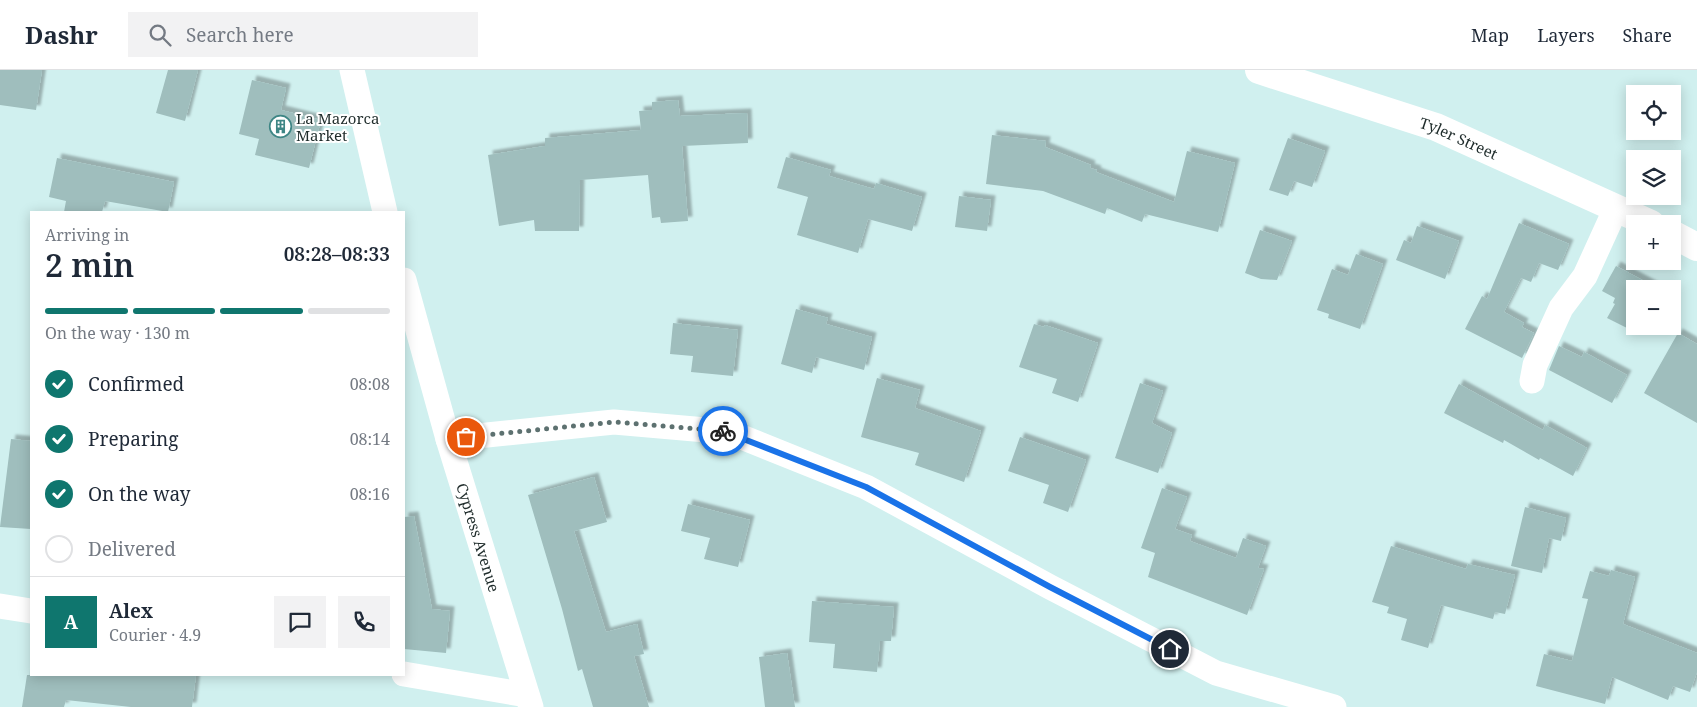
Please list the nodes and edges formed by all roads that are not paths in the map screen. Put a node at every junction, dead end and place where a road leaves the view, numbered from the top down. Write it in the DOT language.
graph roads {
  1 [pos="352,70"];
  2 [pos="1259,70"];
  3 [pos="1616,208"];
  4 [pos="385,211"];
  5 [pos="1631,215"];
  6 [pos="1681,239"];
  7 [pos="1697,247"];
  8 [pos="405,284"];
  9 [pos="1532,381"];
  10 [pos="448,439"];
  11 [pos="0,606"];
  12 [pos="30,611"];
  13 [pos="405,674"];
  14 [pos="529,701"];
  15 [pos="1334,707"];
  1 -- 4 [label="street"];
  2 -- 3 [label="main road, Tyler Street"];
  3 -- 5 [label="main road, Tyler Street"];
  3 -- 9 [label="street"];
  6 -- 7 [label="main road"];
  8 -- 10 [label="street, Cypress Avenue"];
  10 -- 14 [label="street, Cypress Avenue"];
  10 -- 15 [label="street"];
  11 -- 12 [label="street"];
  13 -- 14 [label="street"];
}
